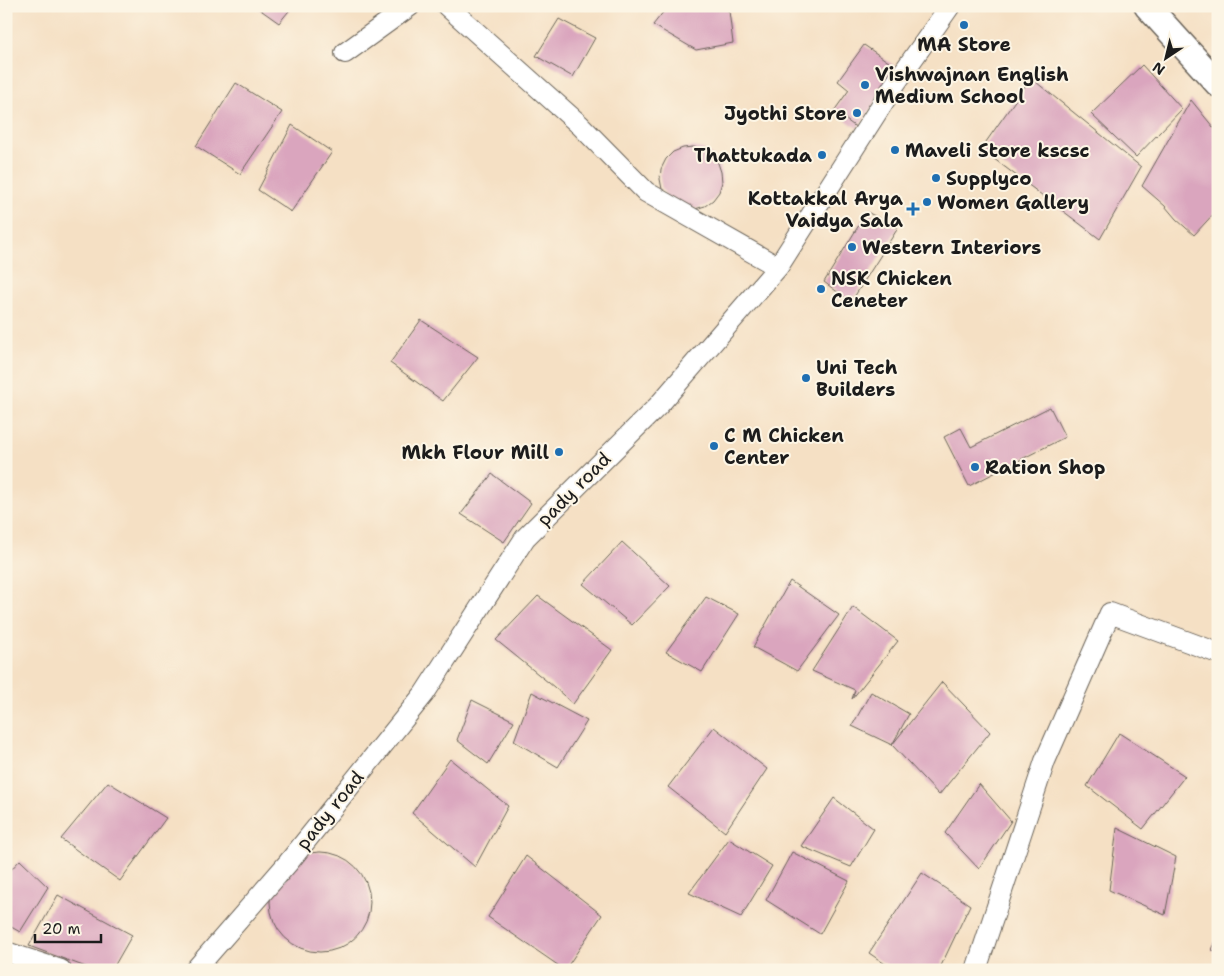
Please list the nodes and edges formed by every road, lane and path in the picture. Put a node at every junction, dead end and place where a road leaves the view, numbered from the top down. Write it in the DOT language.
graph roads {
  1 [pos="410,6"];
  2 [pos="447,6"];
  3 [pos="950,6"];
  4 [pos="1147,6"];
  5 [pos="345,53"];
  6 [pos="1218,84"];
  7 [pos="778,267"];
  8 [pos="1218,653"];
  9 [pos="6,952"];
  10 [pos="61,970"];
  11 [pos="195,970"];
  12 [pos="976,970"];
  1 -- 5 [label="street"];
  2 -- 7 [label="street"];
  3 -- 7 [label="street, pady road"];
  4 -- 6 [label="street"];
  7 -- 11 [label="street, pady road"];
  8 -- 12 [label="street"];
  9 -- 10 [label="street"];
}
